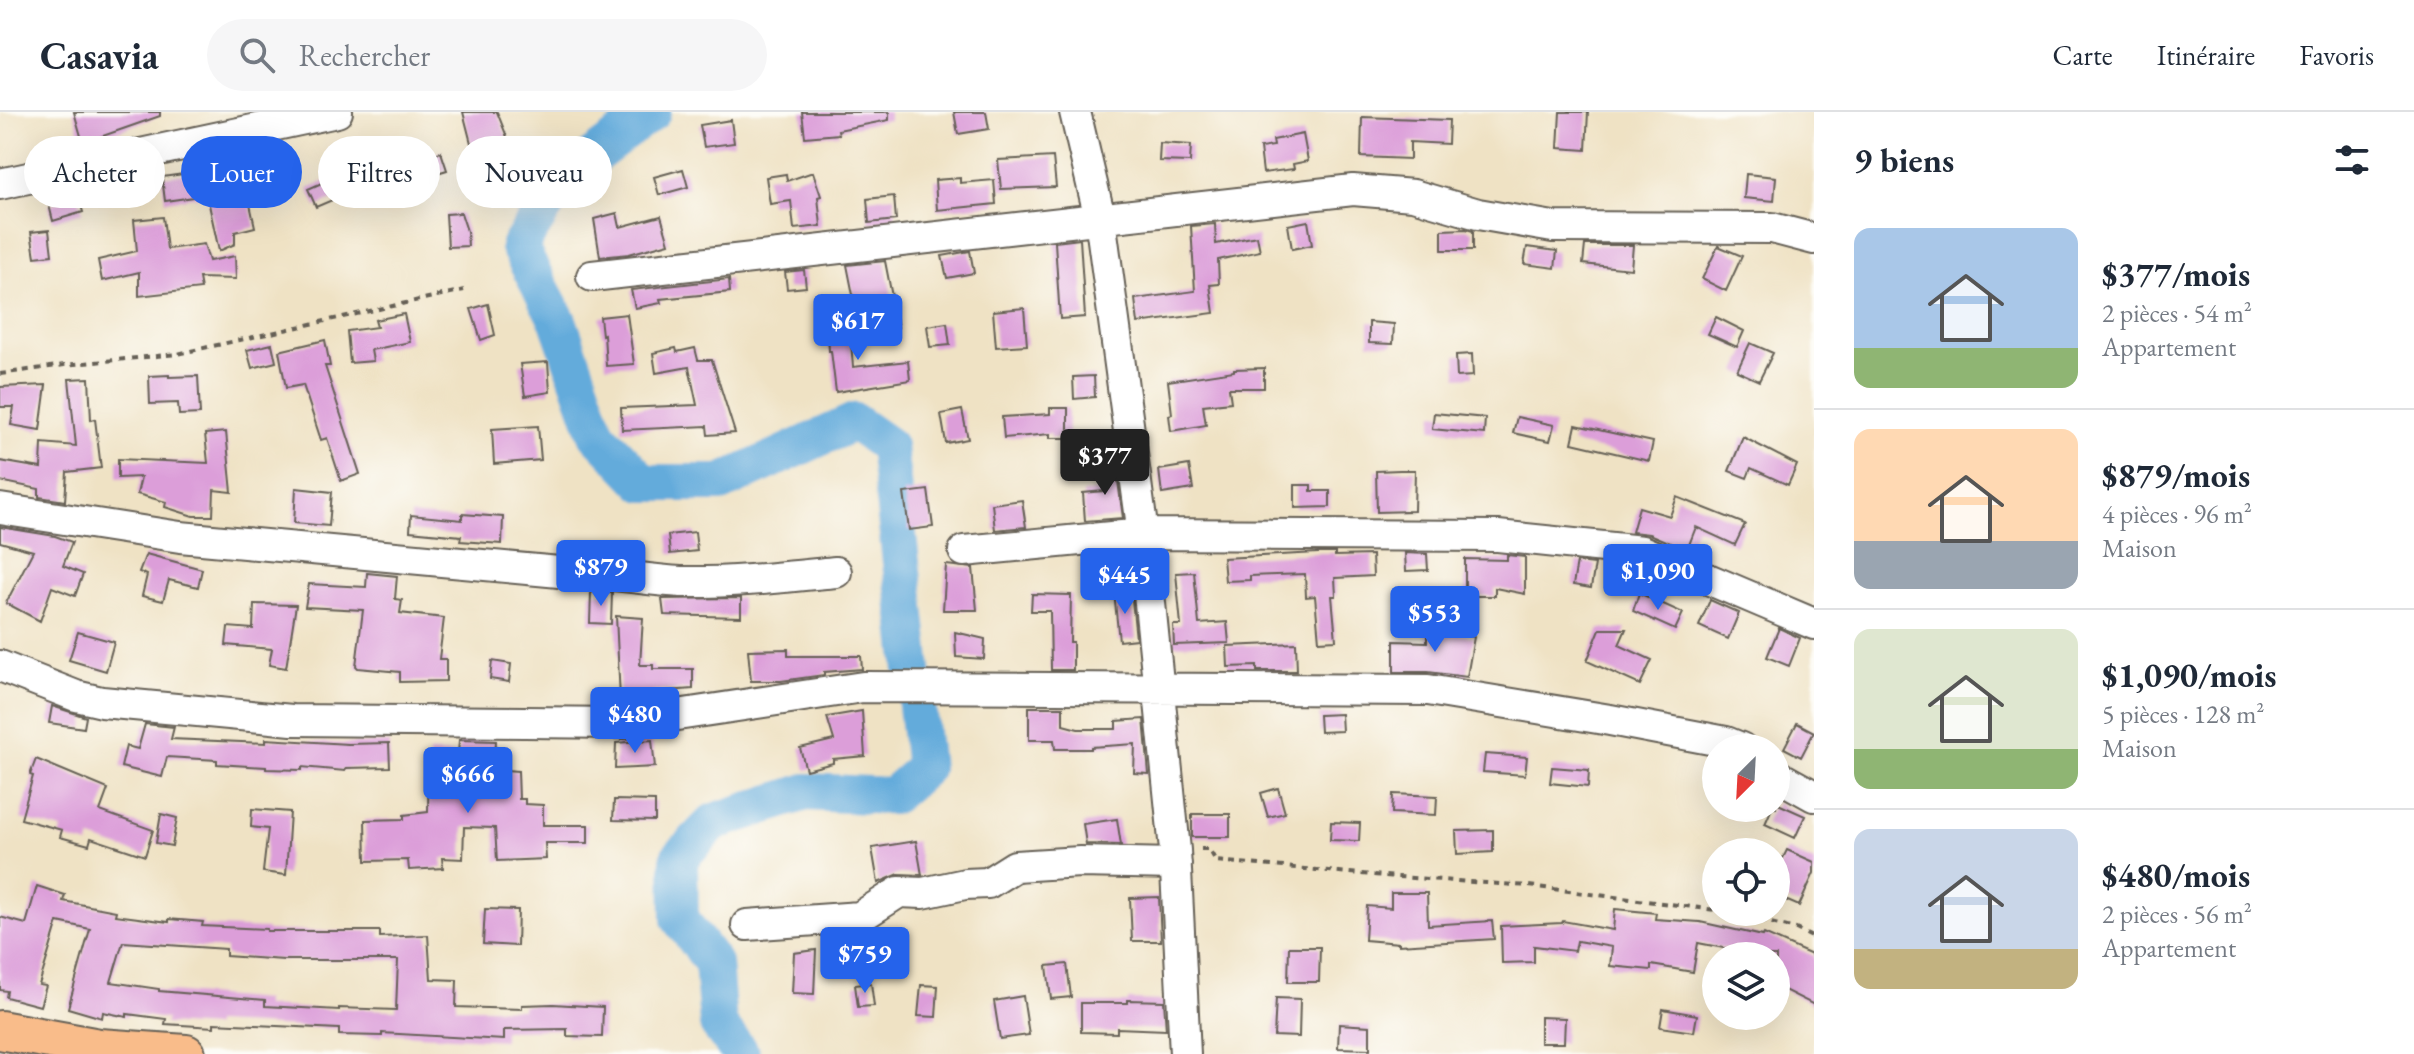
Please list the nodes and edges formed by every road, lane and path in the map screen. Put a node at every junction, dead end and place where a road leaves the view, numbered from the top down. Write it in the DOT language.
graph roads {
  1 [pos="337,112"];
  2 [pos="1075,112"];
  3 [pos="0,184"];
  4 [pos="1100,218"];
  5 [pos="1814,239"];
  6 [pos="592,276"];
  7 [pos="464,290"];
  8 [pos="0,374"];
  9 [pos="0,509"];
  10 [pos="1143,534"];
  11 [pos="964,551"];
  12 [pos="836,572"];
  13 [pos="1814,624"];
  14 [pos="0,666"];
  15 [pos="1160,690"];
  16 [pos="1702,737"];
  17 [pos="1790,783"];
  18 [pos="1814,796"];
  19 [pos="1175,857"];
  20 [pos="1702,908"];
  21 [pos="747,925"];
  22 [pos="1783,926"];
  23 [pos="1814,938"];
  24 [pos="0,1030"];
  25 [pos="186,1054"];
  26 [pos="1185,1054"];
  1 -- 3 [label="street"];
  2 -- 4 [label="street"];
  4 -- 5 [label="street"];
  4 -- 6 [label="street"];
  4 -- 10 [label="street"];
  7 -- 8 [label="path"];
  9 -- 12 [label="street"];
  10 -- 11 [label="street"];
  10 -- 13 [label="street"];
  10 -- 15 [label="street"];
  14 -- 15 [label="street"];
  15 -- 16 [label="street"];
  15 -- 19 [label="street"];
  17 -- 18 [label="street"];
  19 -- 20 [label="path"];
  19 -- 21 [label="street"];
  19 -- 26 [label="street"];
  22 -- 23 [label="path"];
  24 -- 25 [label="main road"];
}
